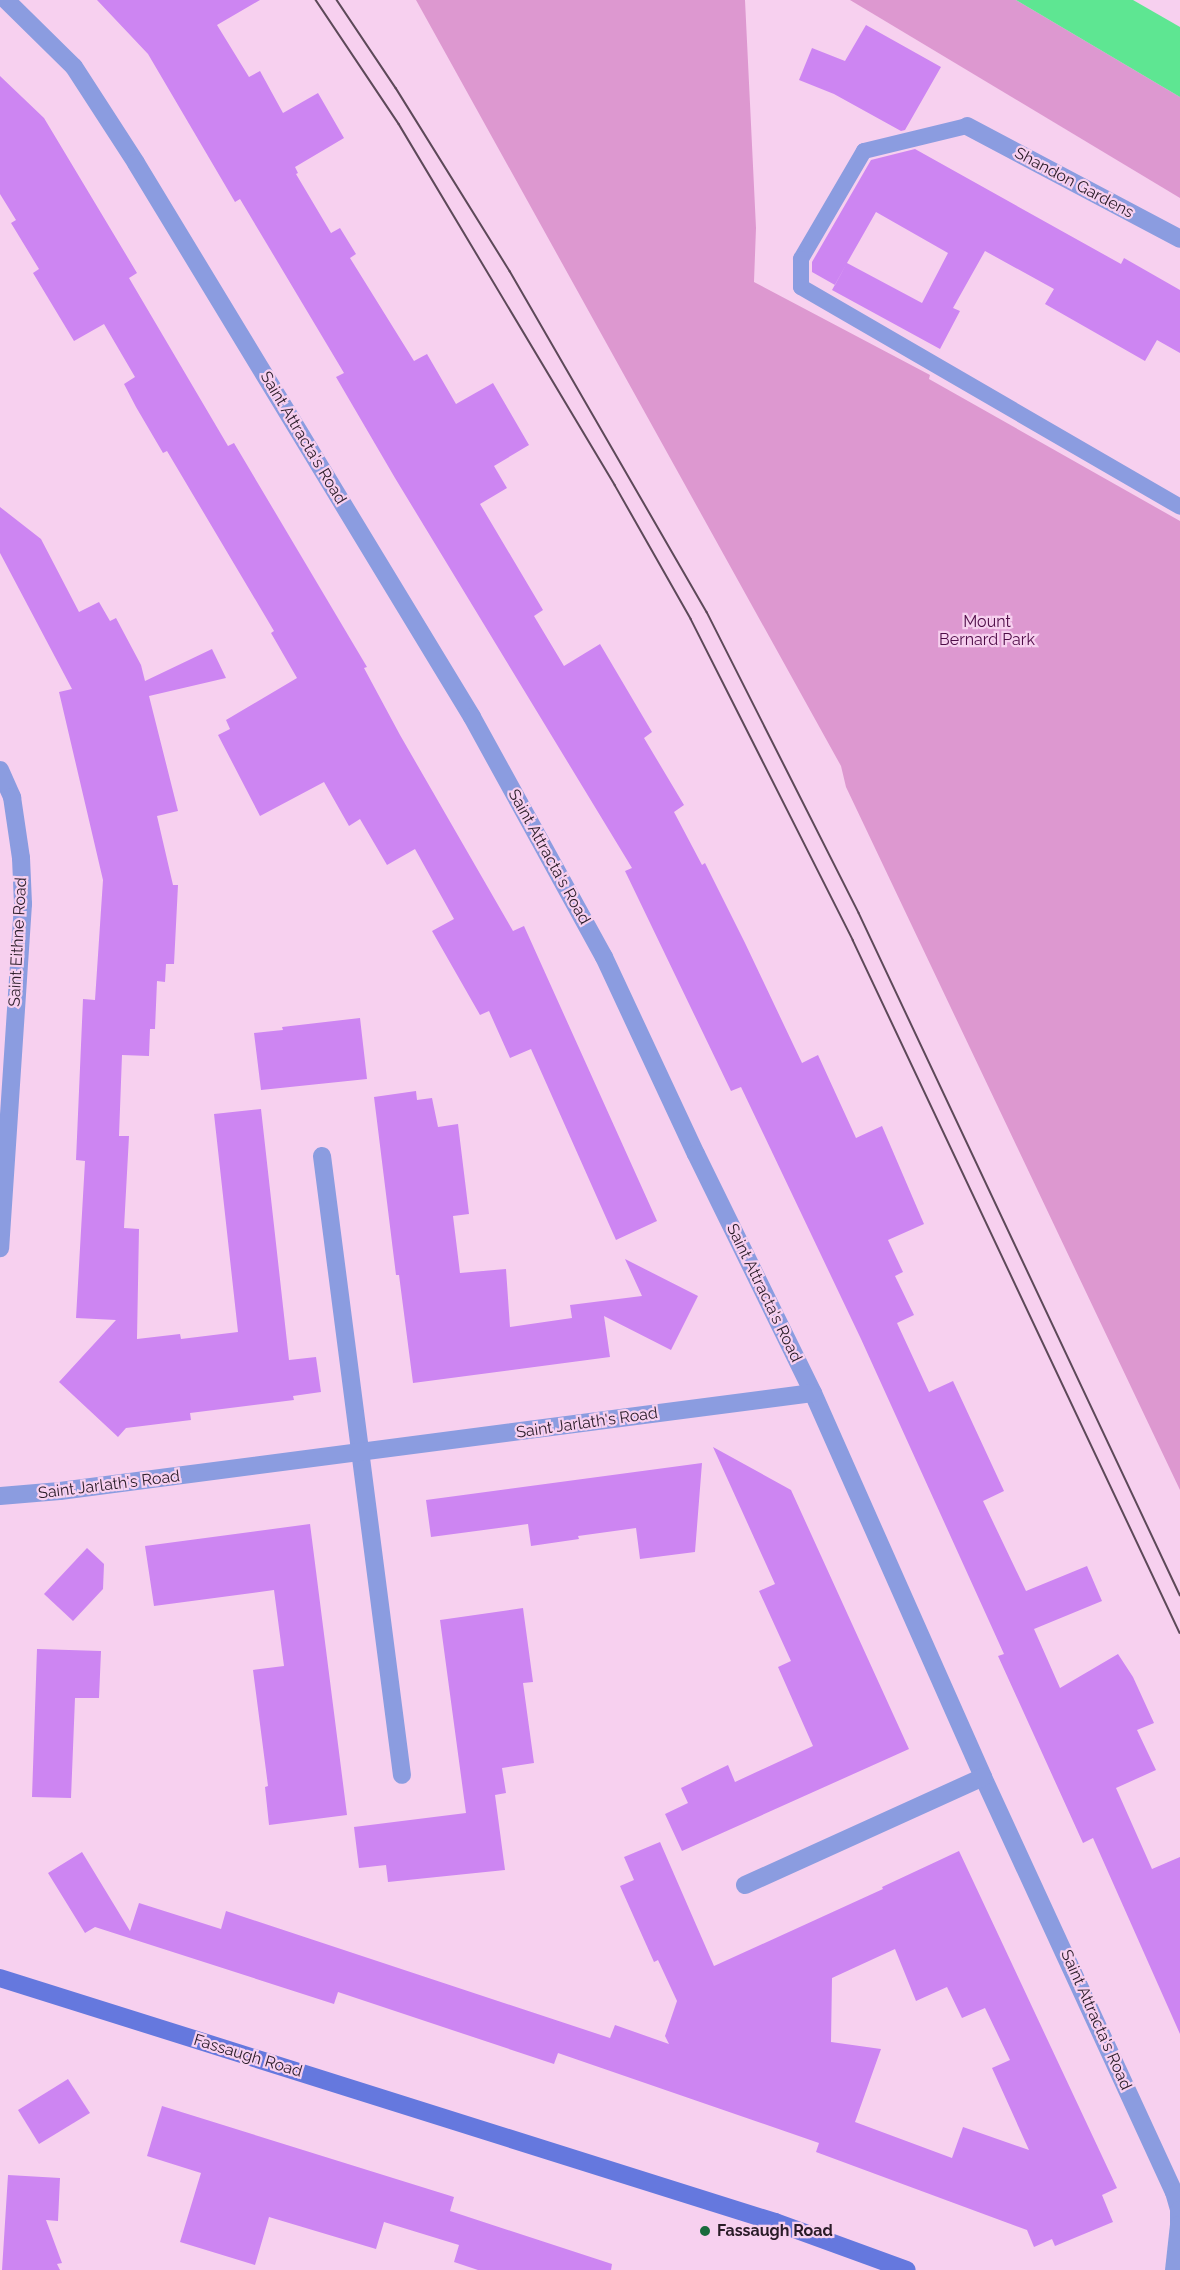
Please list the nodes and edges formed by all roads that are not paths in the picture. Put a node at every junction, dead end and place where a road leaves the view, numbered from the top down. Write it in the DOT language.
graph roads {
  1 [pos="6,0"];
  2 [pos="967,126"];
  3 [pos="1180,239"];
  4 [pos="1180,507"];
  5 [pos="0,770"];
  6 [pos="5,1082"];
  7 [pos="322,1156"];
  8 [pos="0,1248"];
  9 [pos="813,1393"];
  10 [pos="361,1452"];
  11 [pos="0,1496"];
  12 [pos="402,1775"];
  13 [pos="983,1777"];
  14 [pos="746,1885"];
  15 [pos="0,1978"];
  16 [pos="907,2270"];
  17 [pos="1174,2270"];
  1 -- 9 [label="street, Saint Attracta's Road"];
  2 -- 3 [label="street, Shandon Gardens"];
  2 -- 4 [label="lane"];
  5 -- 6 [label="street, Saint Eithne Road"];
  6 -- 8 [label="street, Saint Eithne Road"];
  7 -- 10 [label="street"];
  9 -- 10 [label="street, Saint Jarlath's Road"];
  9 -- 13 [label="street, Saint Attracta's Road"];
  10 -- 11 [label="street, Saint Jarlath's Road"];
  10 -- 12 [label="street"];
  13 -- 14 [label="street"];
  13 -- 17 [label="street, Saint Attracta's Road"];
  15 -- 16 [label="street, Fassaugh Road"];
}
